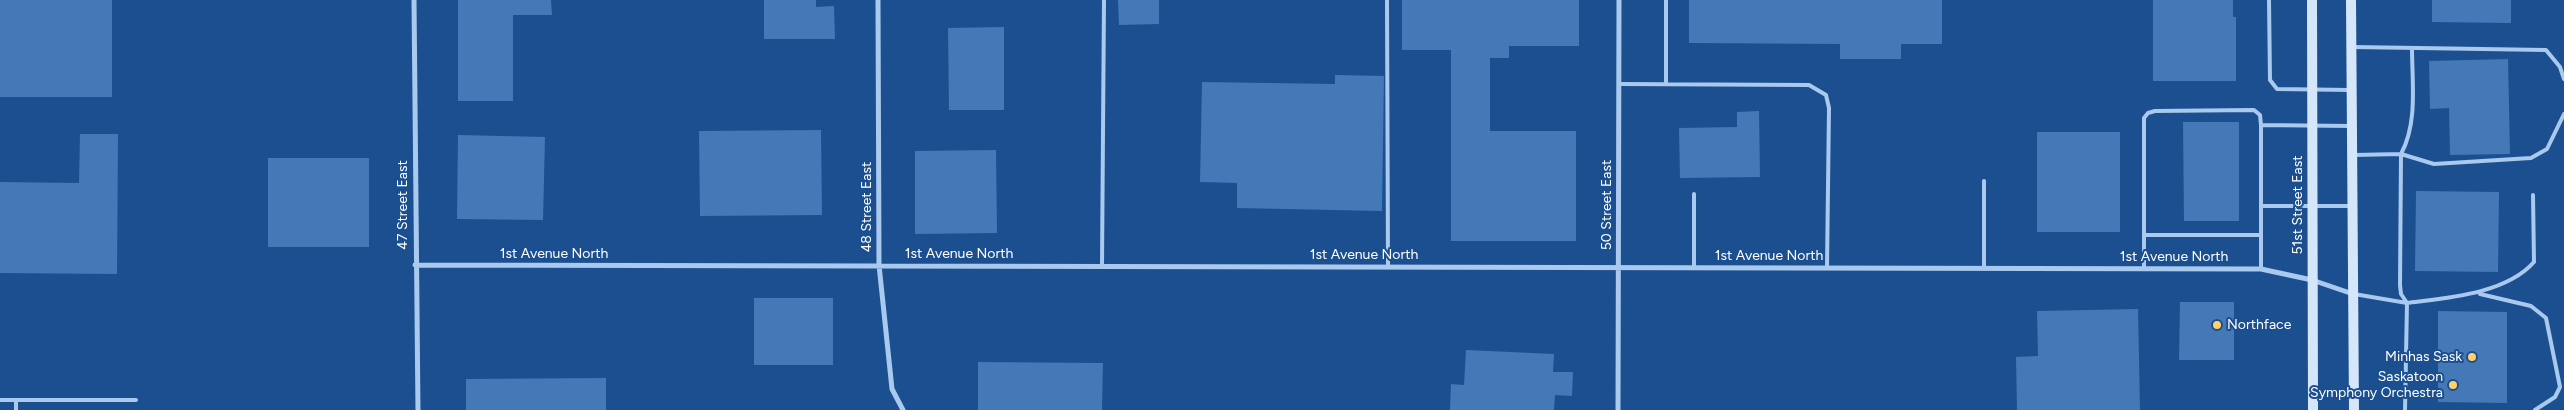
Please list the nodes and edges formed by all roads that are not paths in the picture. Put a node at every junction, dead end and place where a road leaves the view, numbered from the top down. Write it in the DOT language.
graph roads {
  1 [pos="414,0"];
  2 [pos="878,0"];
  3 [pos="1104,0"];
  4 [pos="1387,0"];
  5 [pos="1619,0"];
  6 [pos="1666,0"];
  7 [pos="2269,0"];
  8 [pos="2312,0"];
  9 [pos="2351,0"];
  10 [pos="2352,47"];
  11 [pos="2412,48"];
  12 [pos="2564,79"];
  13 [pos="1619,84"];
  14 [pos="1666,84"];
  15 [pos="2312,89"];
  16 [pos="2352,90"];
  17 [pos="2564,114"];
  18 [pos="2261,125"];
  19 [pos="2312,126"];
  20 [pos="2352,126"];
  21 [pos="2401,154"];
  22 [pos="2352,155"];
  23 [pos="1984,181"];
  24 [pos="1694,194"];
  25 [pos="2533,195"];
  26 [pos="2261,206"];
  27 [pos="2313,206"];
  28 [pos="2353,206"];
  29 [pos="2144,235"];
  30 [pos="2261,235"];
  31 [pos="415,265"];
  32 [pos="879,265"];
  33 [pos="1102,265"];
  34 [pos="1388,266"];
  35 [pos="1618,266"];
  36 [pos="1694,267"];
  37 [pos="1827,267"];
  38 [pos="1984,268"];
  39 [pos="2144,268"];
  40 [pos="2261,269"];
  41 [pos="2312,280"];
  42 [pos="2354,294"];
  43 [pos="2479,294"];
  44 [pos="2407,303"];
  45 [pos="0,400"];
  46 [pos="16,400"];
  47 [pos="136,400"];
  48 [pos="16,410"];
  49 [pos="418,410"];
  50 [pos="903,410"];
  51 [pos="1618,410"];
  52 [pos="2313,410"];
  53 [pos="2354,410"];
  54 [pos="2405,410"];
  55 [pos="2535,410"];
  1 -- 31 [label="street, 47 Street East"];
  2 -- 32 [label="street, 48 Street East"];
  3 -- 33 [label="lane"];
  4 -- 34 [label="lane"];
  5 -- 13 [label="street, 50 Street East"];
  6 -- 14 [label="lane"];
  7 -- 15 [label="lane"];
  8 -- 15 [label="main road, 51st Street East"];
  9 -- 10 [label="main road"];
  10 -- 11 [label="lane"];
  10 -- 16 [label="main road"];
  11 -- 12 [label="lane"];
  11 -- 21 [label="lane"];
  13 -- 14 [label="lane"];
  13 -- 35 [label="street, 50 Street East"];
  14 -- 37 [label="lane"];
  15 -- 16 [label="lane"];
  15 -- 19 [label="main road, 51st Street East"];
  16 -- 20 [label="main road"];
  17 -- 21 [label="lane"];
  18 -- 19 [label="lane"];
  18 -- 26 [label="lane"];
  18 -- 29 [label="lane"];
  19 -- 20 [label="lane"];
  19 -- 27 [label="main road, 51st Street East"];
  20 -- 22 [label="main road"];
  21 -- 22 [label="lane"];
  21 -- 44 [label="lane"];
  22 -- 28 [label="main road"];
  23 -- 38 [label="lane"];
  24 -- 36 [label="lane"];
  25 -- 43 [label="lane"];
  26 -- 27 [label="lane"];
  26 -- 30 [label="lane"];
  27 -- 28 [label="lane"];
  27 -- 41 [label="main road, 51st Street East"];
  28 -- 42 [label="main road"];
  29 -- 30 [label="lane"];
  29 -- 39 [label="lane"];
  30 -- 40 [label="lane"];
  31 -- 32 [label="street, 1st Avenue North"];
  31 -- 49 [label="street, 47 Street East"];
  32 -- 33 [label="street, 1st Avenue North"];
  32 -- 50 [label="street, 48 Street East"];
  33 -- 34 [label="street, 1st Avenue North"];
  34 -- 35 [label="street, 1st Avenue North"];
  35 -- 36 [label="street, 1st Avenue North"];
  35 -- 51 [label="street, 50 Street East"];
  36 -- 37 [label="street, 1st Avenue North"];
  37 -- 38 [label="street, 1st Avenue North"];
  38 -- 39 [label="street, 1st Avenue North"];
  39 -- 40 [label="street, 1st Avenue North"];
  40 -- 41 [label="street, 1st Avenue North"];
  41 -- 42 [label="street, 1st Avenue North"];
  41 -- 52 [label="main road, 51st Street East"];
  42 -- 44 [label="lane"];
  42 -- 53 [label="main road"];
  43 -- 44 [label="lane"];
  43 -- 55 [label="lane"];
  44 -- 54 [label="lane"];
  45 -- 46 [label="lane"];
  46 -- 47 [label="lane"];
  46 -- 48 [label="lane"];
}
